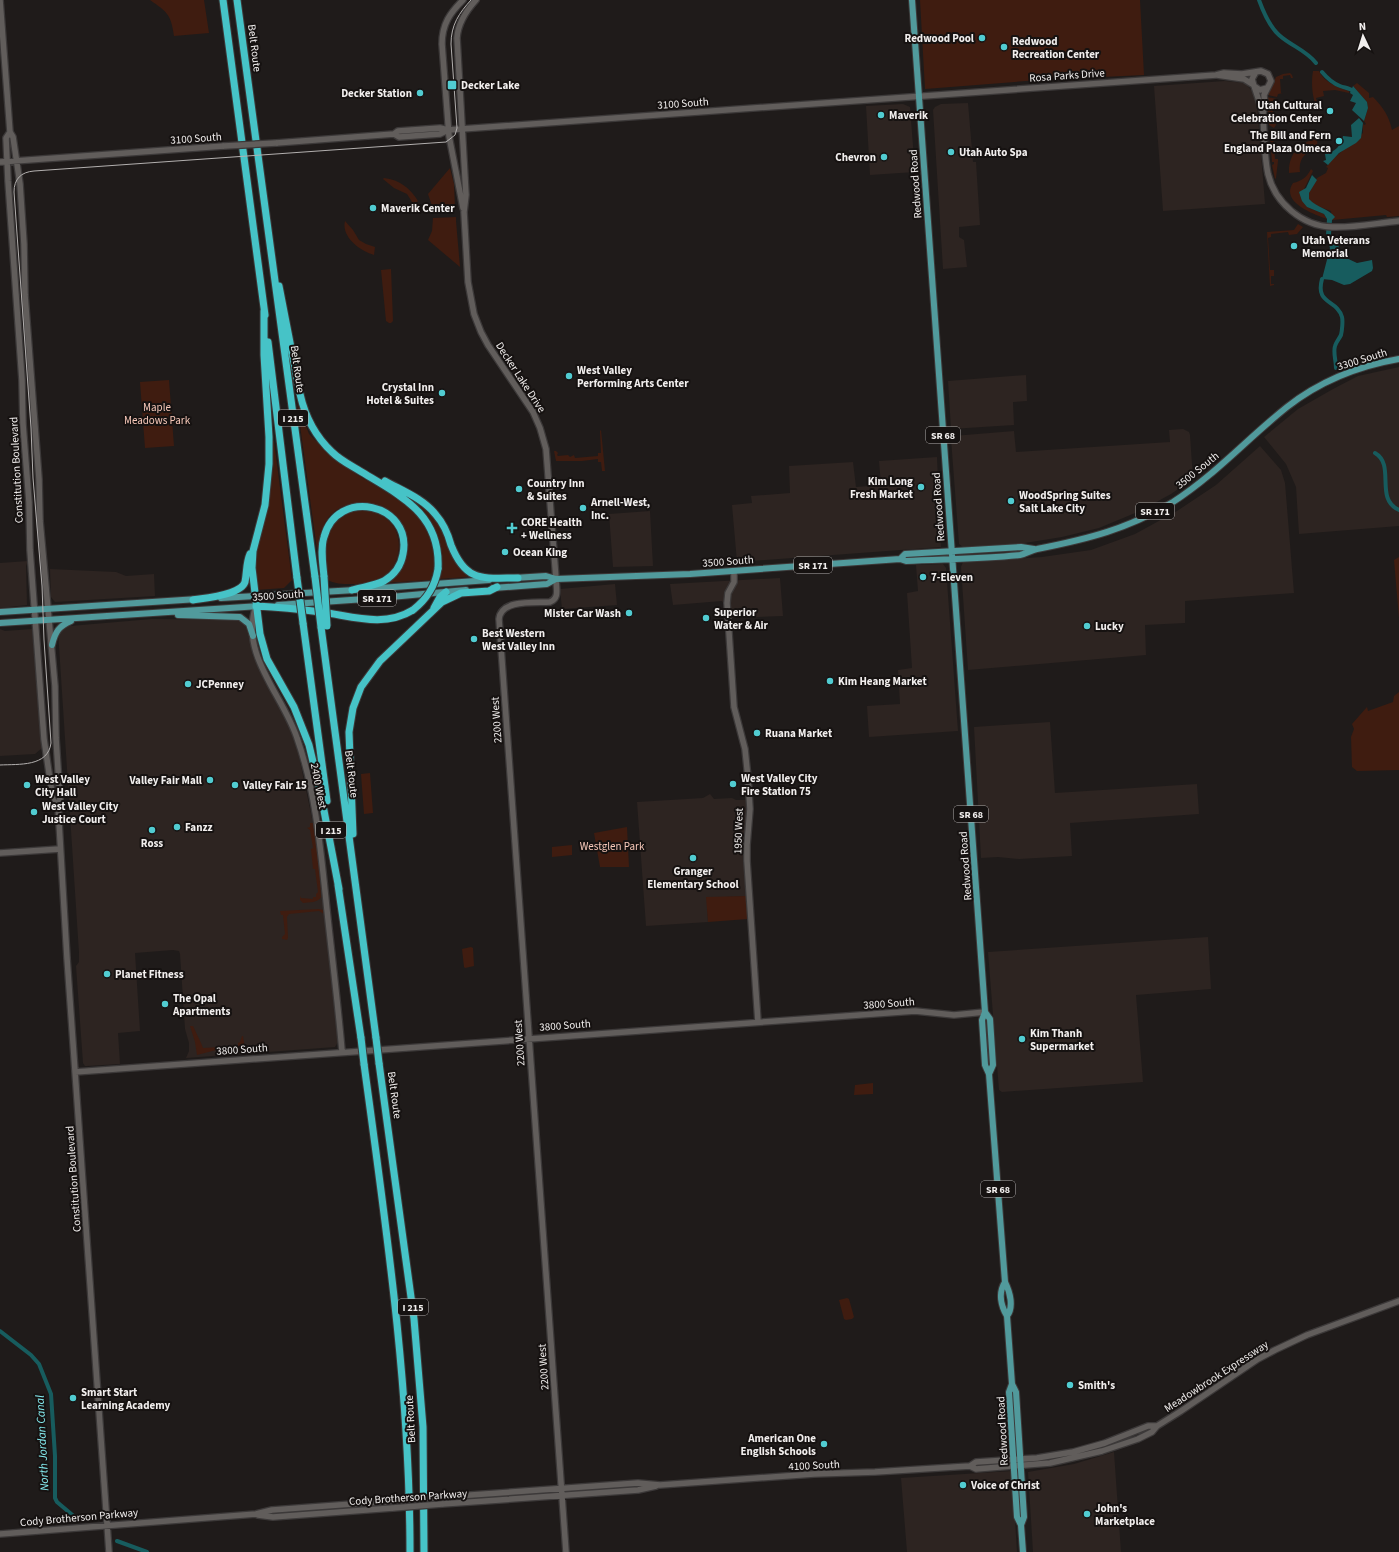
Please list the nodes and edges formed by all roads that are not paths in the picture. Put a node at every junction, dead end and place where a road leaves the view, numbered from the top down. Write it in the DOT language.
graph roads {
  1 [pos="0,0"];
  2 [pos="223,0"];
  3 [pos="237,0"];
  4 [pos="463,0"];
  5 [pos="476,0"];
  6 [pos="912,0"];
  7 [pos="1258,72"];
  8 [pos="1216,75"];
  9 [pos="1253,85"];
  10 [pos="1267,88"];
  11 [pos="919,97"];
  12 [pos="1263,113"];
  13 [pos="461,129"];
  14 [pos="448,130"];
  15 [pos="10,132"];
  16 [pos="16,161"];
  17 [pos="0,162"];
  18 [pos="8,162"];
  19 [pos="464,212"];
  20 [pos="1399,221"];
  21 [pos="271,258"];
  22 [pos="264,311"];
  23 [pos="1399,359"];
  24 [pos="1331,380"];
  25 [pos="306,413"];
  26 [pos="255,545"];
  27 [pos="1035,549"];
  28 [pos="952,551"];
  29 [pos="900,559"];
  30 [pos="952,559"];
  31 [pos="734,571"];
  32 [pos="518,578"];
  33 [pos="556,579"];
  34 [pos="497,587"];
  35 [pos="352,590"];
  36 [pos="446,592"];
  37 [pos="255,595"];
  38 [pos="193,600"];
  39 [pos="256,606"];
  40 [pos="35,610"];
  41 [pos="48,610"];
  42 [pos="0,612"];
  43 [pos="169,613"];
  44 [pos="429,614"];
  45 [pos="81,619"];
  46 [pos="50,620"];
  47 [pos="36,621"];
  48 [pos="0,623"];
  49 [pos="324,626"];
  50 [pos="253,636"];
  51 [pos="52,644"];
  52 [pos="58,805"];
  53 [pos="60,849"];
  54 [pos="0,853"];
  55 [pos="355,878"];
  56 [pos="339,889"];
  57 [pos="985,1012"];
  58 [pos="758,1022"];
  59 [pos="529,1038"];
  60 [pos="342,1051"];
  61 [pos="75,1072"];
  62 [pos="1399,1301"];
  63 [pos="1157,1426"];
  64 [pos="1126,1435"];
  65 [pos="1106,1450"];
  66 [pos="1017,1459"];
  67 [pos="970,1466"];
  68 [pos="1014,1466"];
  69 [pos="1021,1466"];
  70 [pos="660,1485"];
  71 [pos="562,1488"];
  72 [pos="562,1495"];
  73 [pos="256,1514"];
  74 [pos="106,1525"];
  75 [pos="1021,1525"];
  76 [pos="0,1534"];
  77 [pos="109,1552"];
  78 [pos="410,1552"];
  79 [pos="424,1552"];
  80 [pos="566,1552"];
  81 [pos="1023,1552"];
  1 -- 15 [label="main road, Constitution Boulevard"];
  2 -- 22 [label="highway, Belt Route / I 215"];
  3 -- 21 [label="highway, Belt Route / I 215"];
  4 -- 14 [label="main road, Decker Lake Drive"];
  5 -- 13 [label="main road, Decker Lake Drive"];
  6 -- 11 [label="main road, Redwood Road / SR 68"];
  7 -- 8 [label="main road, Rosa Parks Drive"];
  7 -- 9 [label="main road"];
  7 -- 10 [label="main road"];
  8 -- 9 [label="main road, Rosa Parks Drive"];
  8 -- 11 [label="main road, Rosa Parks Drive"];
  9 -- 10 [label="main road"];
  9 -- 12 [label="main road"];
  10 -- 12 [label="main road"];
  11 -- 13 [label="main road, 3100 South"];
  11 -- 28 [label="main road, Redwood Road / SR 68"];
  12 -- 20 [label="main road"];
  13 -- 14 [label="main road, 3100 South"];
  13 -- 19 [label="main road, Decker Lake Drive"];
  14 -- 16 [label="main road, 3100 South, bridge"];
  14 -- 19 [label="main road, Decker Lake Drive"];
  15 -- 16 [label="main road, Constitution Boulevard"];
  15 -- 18 [label="main road, Constitution Boulevard"];
  16 -- 18 [label="main road, 3100 South"];
  16 -- 41 [label="main road, Constitution Boulevard"];
  17 -- 18 [label="main road, 3100 South"];
  18 -- 40 [label="main road, Constitution Boulevard"];
  19 -- 33 [label="main road, Decker Lake Drive"];
  21 -- 25 [label="highway"];
  21 -- 49 [label="highway, Belt Route / I 215, bridge"];
  22 -- 26 [label="highway"];
  22 -- 56 [label="highway, Belt Route / I 215, bridge"];
  23 -- 24 [label="main road, 3300 South / SR 171"];
  24 -- 27 [label="main road, 3500 South / SR 171"];
  25 -- 32 [label="highway"];
  25 -- 39 [label="highway, bridge"];
  26 -- 37 [label="highway"];
  26 -- 38 [label="highway"];
  27 -- 28 [label="main road, 3500 South / SR 171"];
  27 -- 30 [label="main road, 3500 South / SR 171"];
  28 -- 29 [label="main road, 3500 South / SR 171"];
  28 -- 30 [label="main road, Redwood Road / SR 68"];
  29 -- 30 [label="main road, 3500 South / SR 171"];
  29 -- 31 [label="main road, 3500 South / SR 171"];
  30 -- 57 [label="main road, Redwood Road / SR 68"];
  31 -- 33 [label="main road, 3500 South / SR 171"];
  31 -- 58 [label="main road, 1950 West"];
  32 -- 33 [label="main road, 3500 South / SR 171"];
  32 -- 35 [label="main road, 3500 South / SR 171"];
  33 -- 34 [label="main road, 3500 South / SR 171"];
  33 -- 59 [label="main road, 2200 West"];
  34 -- 36 [label="main road, 3500 South / SR 171"];
  34 -- 44 [label="highway"];
  35 -- 37 [label="main road, 3500 South / SR 171"];
  35 -- 49 [label="highway, bridge"];
  36 -- 39 [label="main road, 3500 South / SR 171"];
  36 -- 44 [label="highway"];
  37 -- 38 [label="main road, 3500 South / SR 171"];
  37 -- 39 [label="highway"];
  38 -- 41 [label="main road, 3500 South / SR 171"];
  39 -- 43 [label="main road, 3500 South / SR 171"];
  39 -- 50 [label="main road, 2400 West"];
  39 -- 56 [label="highway"];
  40 -- 41 [label="main road, 3500 South / SR 171"];
  40 -- 42 [label="main road, 3500 South / SR 171"];
  40 -- 47 [label="main road, Constitution Boulevard"];
  41 -- 46 [label="main road, Constitution Boulevard"];
  43 -- 45 [label="main road, 3500 South / SR 171"];
  43 -- 50 [label="main road"];
  44 -- 55 [label="highway"];
  45 -- 46 [label="main road, 3500 South / SR 171"];
  45 -- 51 [label="main road"];
  46 -- 47 [label="main road, 3500 South / SR 171"];
  46 -- 51 [label="main road, Constitution Boulevard"];
  47 -- 48 [label="main road, 3500 South / SR 171"];
  47 -- 52 [label="main road, Constitution Boulevard"];
  49 -- 55 [label="highway, Belt Route / I 215"];
  50 -- 60 [label="main road, 2400 West"];
  51 -- 52 [label="main road, Constitution Boulevard"];
  52 -- 53 [label="main road, Constitution Boulevard"];
  53 -- 54 [label="main road"];
  53 -- 61 [label="main road, Constitution Boulevard"];
  55 -- 79 [label="highway, Belt Route / I 215, bridge"];
  56 -- 78 [label="highway, Belt Route / I 215, bridge"];
  57 -- 58 [label="main road, 3800 South"];
  57 -- 66 [label="main road, Redwood Road / SR 68"];
  58 -- 59 [label="main road, 3800 South"];
  59 -- 60 [label="main road, 3800 South"];
  59 -- 71 [label="main road, 2200 West"];
  60 -- 61 [label="main road, 3800 South"];
  61 -- 74 [label="main road, Constitution Boulevard"];
  62 -- 63 [label="main road, Meadowbrook Expressway"];
  63 -- 64 [label="main road, Meadowbrook Expressway"];
  63 -- 65 [label="main road, Meadowbrook Expressway"];
  64 -- 65 [label="main road"];
  64 -- 66 [label="main road, Meadowbrook Expressway"];
  65 -- 69 [label="main road, Meadowbrook Expressway"];
  66 -- 67 [label="main road, 4100 South"];
  66 -- 68 [label="main road, Redwood Road / SR 68"];
  66 -- 69 [label="main road, Redwood Road / SR 68"];
  67 -- 68 [label="main road, 4100 South"];
  67 -- 70 [label="main road, 4100 South"];
  68 -- 69 [label="main road, Meadowbrook Expressway"];
  68 -- 75 [label="main road, Redwood Road / SR 68"];
  69 -- 75 [label="main road, Redwood Road / SR 68"];
  70 -- 71 [label="main road, 4100 South"];
  70 -- 72 [label="main road, 4100 South"];
  71 -- 72 [label="main road, 2200 West"];
  71 -- 73 [label="main road, Cody Brotherson Parkway, bridge"];
  72 -- 73 [label="main road, Cody Brotherson Parkway, bridge"];
  72 -- 80 [label="main road, 2200 West"];
  73 -- 74 [label="main road, Cody Brotherson Parkway"];
  74 -- 76 [label="main road, Cody Brotherson Parkway"];
  74 -- 77 [label="main road, Constitution Boulevard"];
  75 -- 81 [label="main road, Redwood Road / SR 68"];
}
